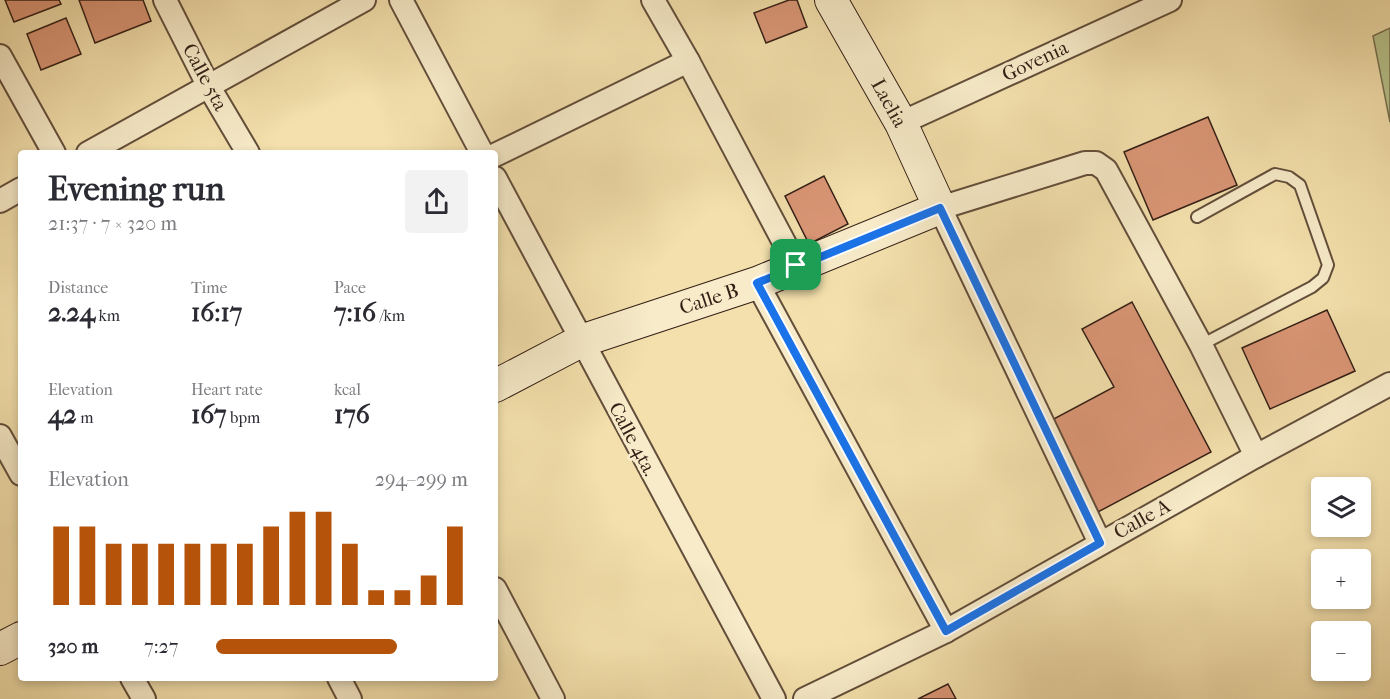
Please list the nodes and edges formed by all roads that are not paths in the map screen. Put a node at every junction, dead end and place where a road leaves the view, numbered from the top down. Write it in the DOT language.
graph roads {
  1 [pos="165,0"];
  2 [pos="364,0"];
  3 [pos="401,0"];
  4 [pos="653,0"];
  5 [pos="831,0"];
  6 [pos="1170,0"];
  7 [pos="0,56"];
  8 [pos="688,61"];
  9 [pos="209,87"];
  10 [pos="901,123"];
  11 [pos="52,150"];
  12 [pos="94,150"];
  13 [pos="246,150"];
  14 [pos="480,150"];
  15 [pos="498,154"];
  16 [pos="498,184"];
  17 [pos="18,191"];
  18 [pos="0,201"];
  19 [pos="940,208"];
  20 [pos="1197,217"];
  21 [pos="796,265"];
  22 [pos="757,283"];
  23 [pos="580,341"];
  24 [pos="1201,345"];
  25 [pos="498,384"];
  26 [pos="1390,384"];
  27 [pos="0,436"];
  28 [pos="1256,456"];
  29 [pos="18,469"];
  30 [pos="1100,543"];
  31 [pos="498,595"];
  32 [pos="946,631"];
  33 [pos="18,640"];
  34 [pos="0,649"];
  35 [pos="134,681"];
  36 [pos="341,681"];
  37 [pos="144,699"];
  38 [pos="350,699"];
  39 [pos="553,699"];
  40 [pos="774,699"];
  41 [pos="805,699"];
  1 -- 9 [label="street, Calle 5ta"];
  2 -- 9 [label="street"];
  3 -- 14 [label="street"];
  4 -- 8 [label="street"];
  5 -- 10 [label="street, Laelia"];
  6 -- 10 [label="street, Govenia"];
  7 -- 11 [label="street"];
  8 -- 15 [label="street"];
  8 -- 21 [label="street"];
  9 -- 12 [label="street"];
  9 -- 13 [label="street, Calle 5ta"];
  10 -- 19 [label="street, Laelia"];
  16 -- 23 [label="street, Calle 4ta."];
  17 -- 18 [label="street"];
  19 -- 21 [label="street, Calle B"];
  19 -- 24 [label="street, Calle B"];
  19 -- 30 [label="street"];
  20 -- 24 [label="lane"];
  21 -- 22 [label="street, Calle B"];
  22 -- 23 [label="street, Calle B"];
  22 -- 32 [label="street"];
  23 -- 25 [label="street, Calle B"];
  23 -- 40 [label="street, Calle 4ta."];
  24 -- 28 [label="street"];
  26 -- 28 [label="street, Calle A"];
  27 -- 29 [label="street"];
  28 -- 30 [label="street, Calle A"];
  30 -- 32 [label="street, Calle A"];
  31 -- 39 [label="street"];
  32 -- 41 [label="street, Calle A"];
  33 -- 34 [label="street"];
  35 -- 37 [label="street"];
  36 -- 38 [label="street"];
}
